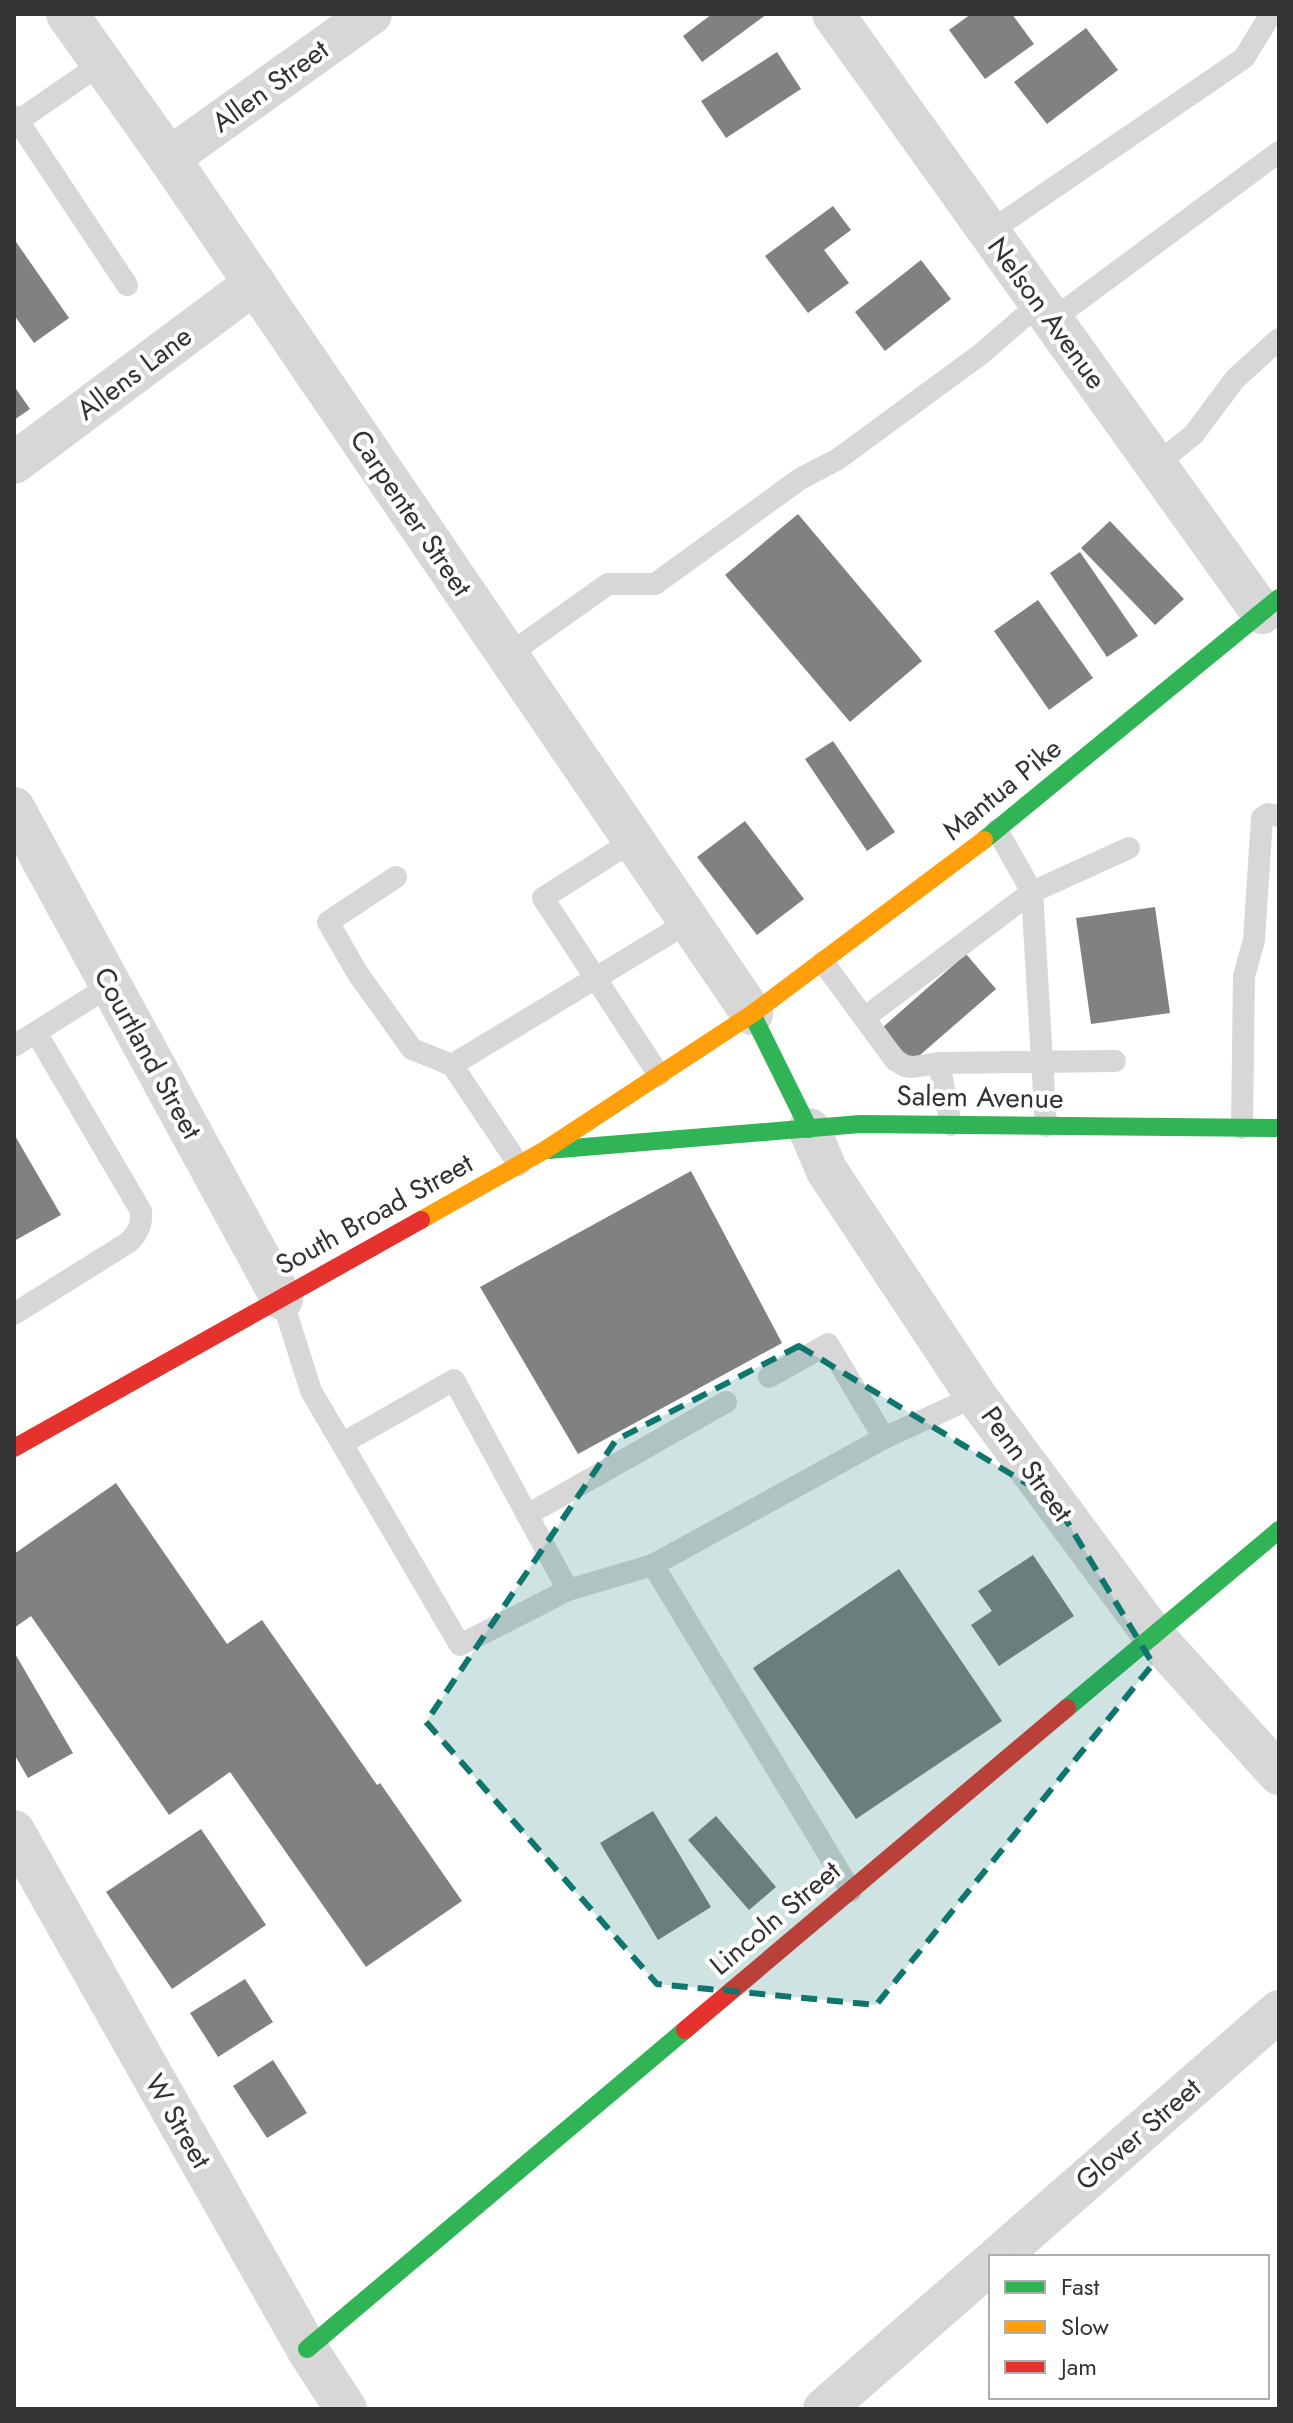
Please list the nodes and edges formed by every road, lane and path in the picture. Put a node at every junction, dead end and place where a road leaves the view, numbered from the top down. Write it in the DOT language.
graph roads {
  1 [pos="67,14"];
  2 [pos="371,14"];
  3 [pos="833,14"];
  4 [pos="1271,14"];
  5 [pos="102,63"];
  6 [pos="16,118"];
  7 [pos="1279,152"];
  8 [pos="169,158"];
  9 [pos="989,232"];
  10 [pos="255,283"];
  11 [pos="127,285"];
  12 [pos="1046,311"];
  13 [pos="1279,339"];
  14 [pos="14,463"];
  15 [pos="1156,465"];
  16 [pos="1271,605"];
  17 [pos="508,655"];
  18 [pos="14,808"];
  19 [pos="1279,816"];
  20 [pos="997,830"];
  21 [pos="634,840"];
  22 [pos="1129,848"];
  23 [pos="396,877"];
  24 [pos="1032,892"];
  25 [pos="690,921"];
  26 [pos="823,962"];
  27 [pos="596,978"];
  28 [pos="111,985"];
  29 [pos="752,1014"];
  30 [pos="864,1018"];
  31 [pos="37,1034"];
  32 [pos="14,1046"];
  33 [pos="1115,1061"];
  34 [pos="1043,1062"];
  35 [pos="939,1063"];
  36 [pos="452,1065"];
  37 [pos="659,1075"];
  38 [pos="951,1125"];
  39 [pos="1046,1126"];
  40 [pos="1242,1128"];
  41 [pos="1279,1128"];
  42 [pos="809,1129"];
  43 [pos="545,1150"];
  44 [pos="519,1165"];
  45 [pos="282,1299"];
  46 [pos="14,1314"];
  47 [pos="769,1377"];
  48 [pos="976,1396"];
  49 [pos="726,1402"];
  50 [pos="884,1438"];
  51 [pos="343,1443"];
  52 [pos="14,1448"];
  53 [pos="527,1515"];
  54 [pos="1279,1530"];
  55 [pos="653,1565"];
  56 [pos="568,1590"];
  57 [pos="1154,1636"];
  58 [pos="1279,1774"];
  59 [pos="14,1831"];
  60 [pos="851,1891"];
  61 [pos="1279,2011"];
  62 [pos="1000,2255"];
  63 [pos="989,2265"];
  64 [pos="307,2349"];
  65 [pos="346,2409"];
  66 [pos="824,2409"];
  1 -- 5 [label="street, Carpenter Street"];
  2 -- 8 [label="street, Allen Street"];
  3 -- 9 [label="street, Nelson Avenue"];
  4 -- 9 [label="lane"];
  5 -- 6 [label="lane"];
  5 -- 8 [label="street, Carpenter Street"];
  6 -- 11 [label="lane"];
  7 -- 12 [label="lane"];
  8 -- 10 [label="street, Carpenter Street"];
  9 -- 12 [label="street, Nelson Avenue"];
  10 -- 14 [label="street, Allens Lane"];
  10 -- 17 [label="street, Carpenter Street"];
  12 -- 15 [label="street, Nelson Avenue"];
  12 -- 17 [label="lane"];
  13 -- 15 [label="lane"];
  15 -- 16 [label="street, Nelson Avenue"];
  16 -- 20 [label="main road, Mantua Pike"];
  17 -- 21 [label="street, Carpenter Street"];
  18 -- 28 [label="street, Courtland Street"];
  19 -- 40 [label="lane"];
  20 -- 24 [label="lane"];
  20 -- 26 [label="main road, Mantua Pike"];
  21 -- 25 [label="street, Carpenter Street"];
  21 -- 27 [label="lane"];
  22 -- 24 [label="lane"];
  23 -- 36 [label="lane"];
  24 -- 30 [label="lane"];
  24 -- 34 [label="lane"];
  25 -- 27 [label="lane"];
  25 -- 29 [label="street, Carpenter Street"];
  26 -- 29 [label="main road, Mantua Pike"];
  26 -- 30 [label="lane"];
  27 -- 36 [label="lane"];
  27 -- 37 [label="lane"];
  28 -- 31 [label="lane"];
  28 -- 45 [label="street, Courtland Street"];
  29 -- 37 [label="main road, South Broad Street"];
  29 -- 42 [label="main road"];
  30 -- 35 [label="lane"];
  31 -- 32 [label="lane"];
  31 -- 46 [label="lane"];
  33 -- 34 [label="lane"];
  34 -- 35 [label="lane"];
  34 -- 39 [label="lane"];
  35 -- 38 [label="lane"];
  36 -- 44 [label="lane"];
  37 -- 43 [label="main road, South Broad Street"];
  38 -- 39 [label="main road, Salem Avenue"];
  38 -- 42 [label="main road, Salem Avenue"];
  39 -- 40 [label="main road, Salem Avenue"];
  40 -- 41 [label="main road, Salem Avenue"];
  42 -- 43 [label="main road, Salem Avenue"];
  42 -- 48 [label="street, Penn Street"];
  43 -- 44 [label="main road, South Broad Street"];
  44 -- 45 [label="main road, South Broad Street"];
  45 -- 51 [label="lane"];
  45 -- 52 [label="main road, South Broad Street"];
  47 -- 50 [label="lane"];
  48 -- 50 [label="lane"];
  48 -- 57 [label="street, Penn Street"];
  49 -- 53 [label="lane"];
  50 -- 55 [label="lane"];
  51 -- 53 [label="lane"];
  51 -- 56 [label="lane"];
  53 -- 56 [label="lane"];
  54 -- 57 [label="main road, Lincoln Street"];
  55 -- 56 [label="lane"];
  55 -- 60 [label="lane"];
  57 -- 58 [label="street, Penn Street"];
  57 -- 60 [label="main road, Lincoln Street"];
  59 -- 64 [label="street, W Street"];
  60 -- 64 [label="main road, Lincoln Street"];
  61 -- 62 [label="street, Glover Street"];
  63 -- 66 [label="street"];
  64 -- 65 [label="street, W Street"];
}
